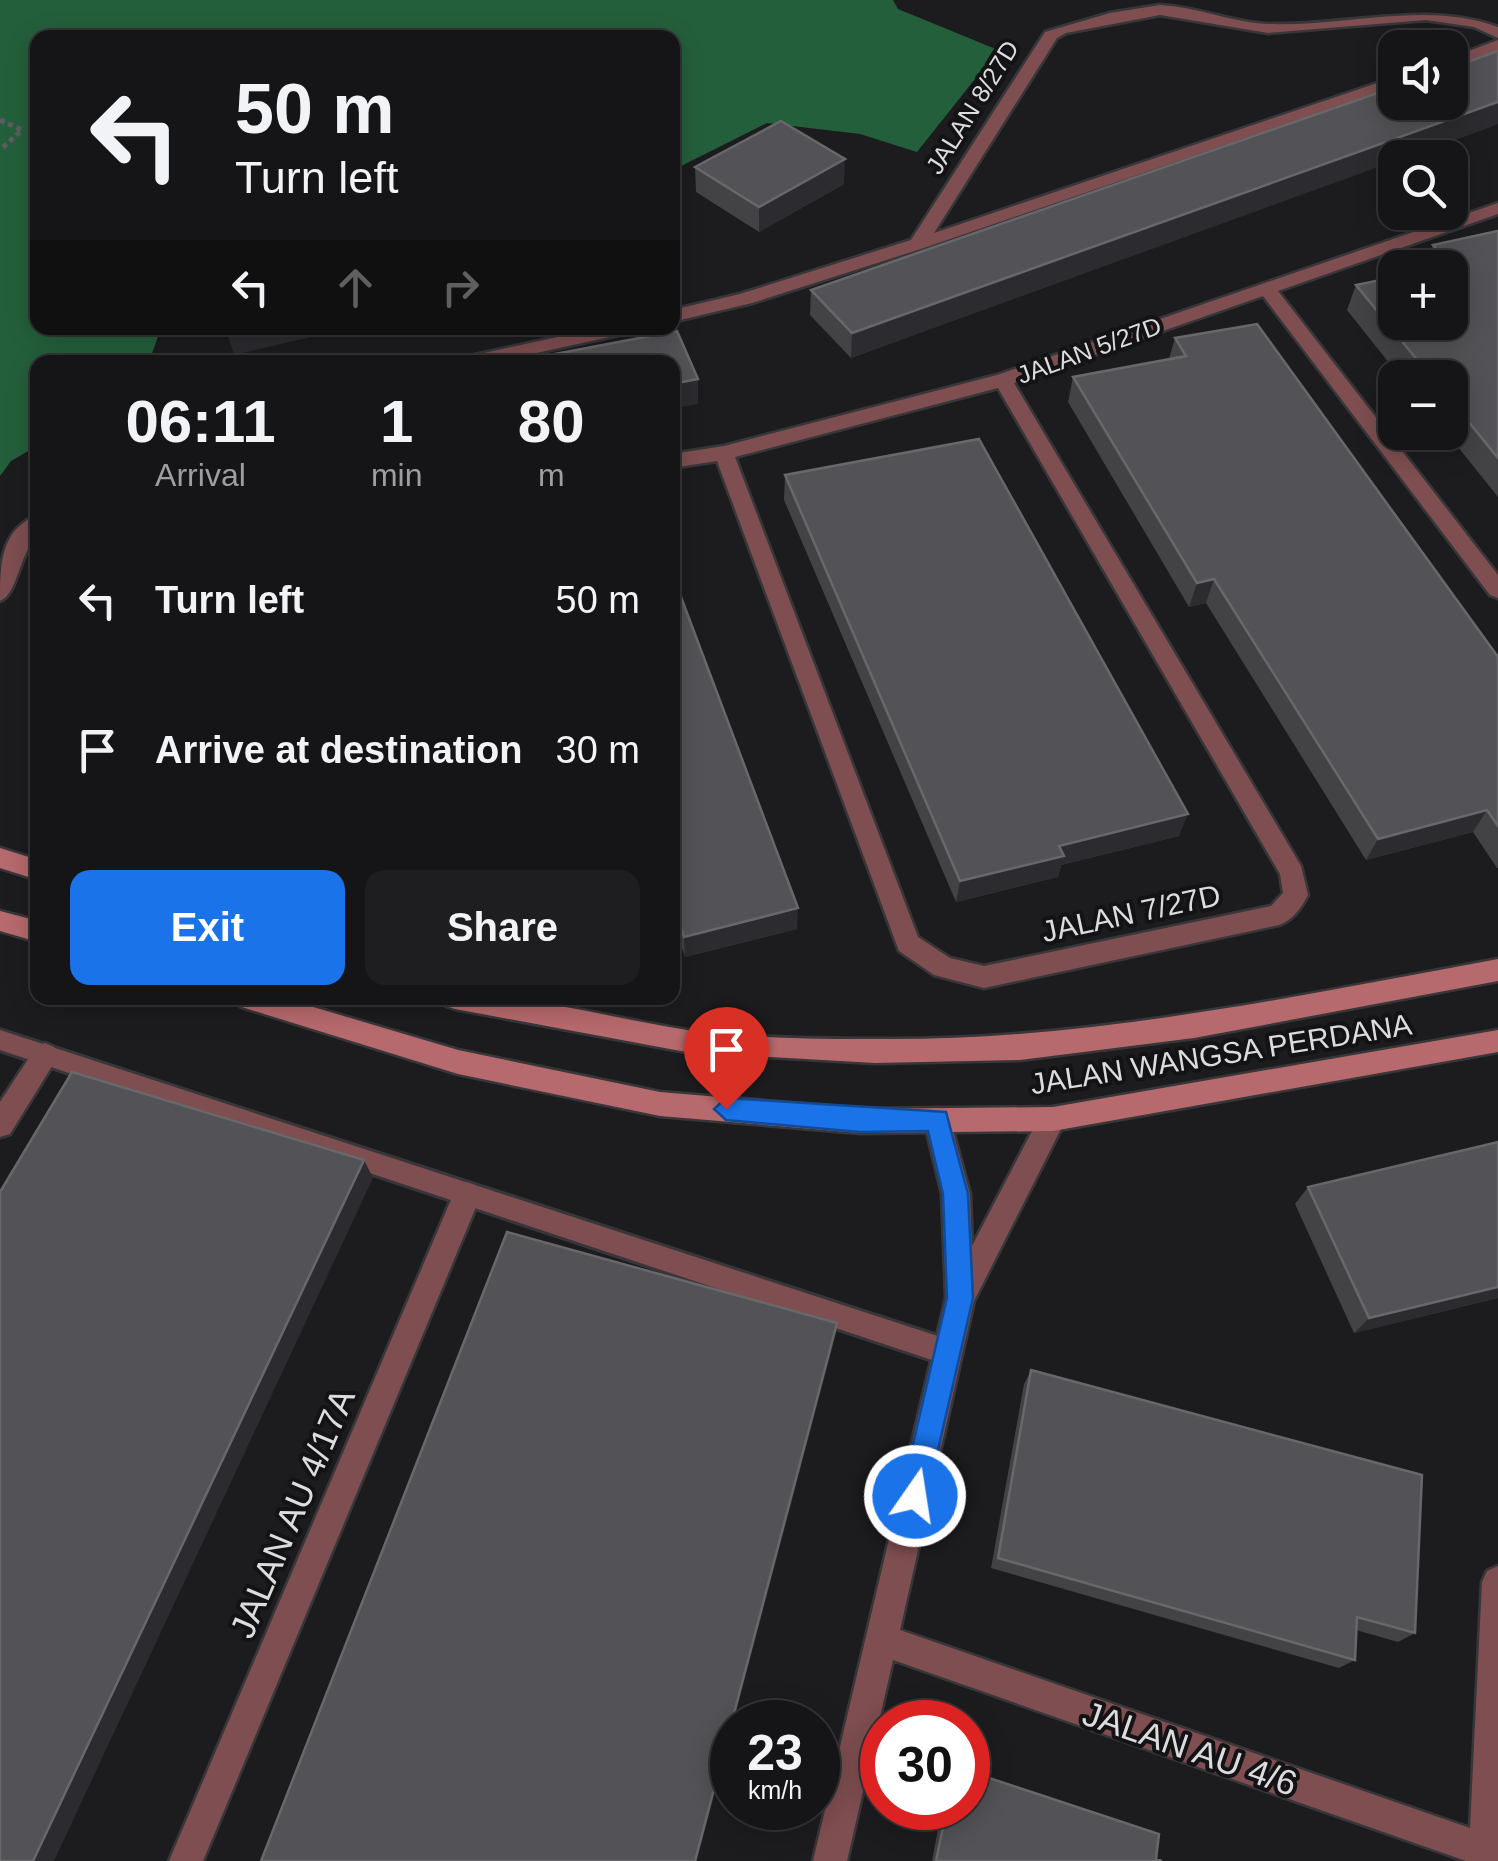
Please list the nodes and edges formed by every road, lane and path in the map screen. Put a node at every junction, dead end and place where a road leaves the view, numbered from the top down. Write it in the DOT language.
graph roads {
  1 [pos="1498,33"];
  2 [pos="1498,44"];
  3 [pos="1468,56"];
  4 [pos="1378,88"];
  5 [pos="0,120"];
  6 [pos="0,150"];
  7 [pos="1498,208"];
  8 [pos="918,244"];
  9 [pos="1266,287"];
  10 [pos="680,314"];
  11 [pos="591,335"];
  12 [pos="501,355"];
  13 [pos="1003,380"];
  14 [pos="724,454"];
  15 [pos="680,460"];
  16 [pos="30,530"];
  17 [pos="1498,590"];
  18 [pos="0,594"];
  19 [pos="0,858"];
  20 [pos="30,867"];
  21 [pos="0,921"];
  22 [pos="30,930"];
  23 [pos="1498,970"];
  24 [pos="271,1005"];
  25 [pos="494,1005"];
  26 [pos="0,1040"];
  27 [pos="1498,1041"];
  28 [pos="44,1055"];
  29 [pos="937,1120"];
  30 [pos="1053,1120"];
  31 [pos="0,1126"];
  32 [pos="468,1195"];
  33 [pos="960,1298"];
  34 [pos="947,1352"];
  35 [pos="1498,1582"];
  36 [pos="883,1640"];
  37 [pos="1490,1856"];
  38 [pos="186,1861"];
  39 [pos="830,1861"];
  1 -- 8 [label="street, JALAN 8/27D"];
  2 -- 3 [label="street"];
  4 -- 8 [label="street"];
  5 -- 6 [label="path"];
  7 -- 9 [label="street, JALAN 5/27D"];
  8 -- 10 [label="street"];
  9 -- 13 [label="street, JALAN 5/27D"];
  9 -- 17 [label="street"];
  11 -- 12 [label="street"];
  13 -- 14 [label="street, JALAN 5/27D"];
  13 -- 14 [label="street, JALAN 7/27D"];
  14 -- 15 [label="street, JALAN 5/27D"];
  16 -- 18 [label="street"];
  19 -- 20 [label="main road"];
  21 -- 22 [label="main road"];
  23 -- 25 [label="main road, JALAN WANGSA PERDANA"];
  24 -- 29 [label="main road, JALAN WANGSA PERDANA"];
  26 -- 28 [label="lane"];
  27 -- 30 [label="main road, JALAN WANGSA PERDANA"];
  28 -- 31 [label="street"];
  28 -- 32 [label="lane"];
  29 -- 30 [label="main road, JALAN WANGSA PERDANA"];
  29 -- 33 [label="street"];
  30 -- 33 [label="street"];
  32 -- 34 [label="lane"];
  32 -- 38 [label="street, JALAN AU 4/17A"];
  33 -- 34 [label="street"];
  34 -- 36 [label="street"];
  35 -- 37 [label="street"];
  36 -- 37 [label="street, JALAN AU 4/6"];
  36 -- 39 [label="street"];
}
